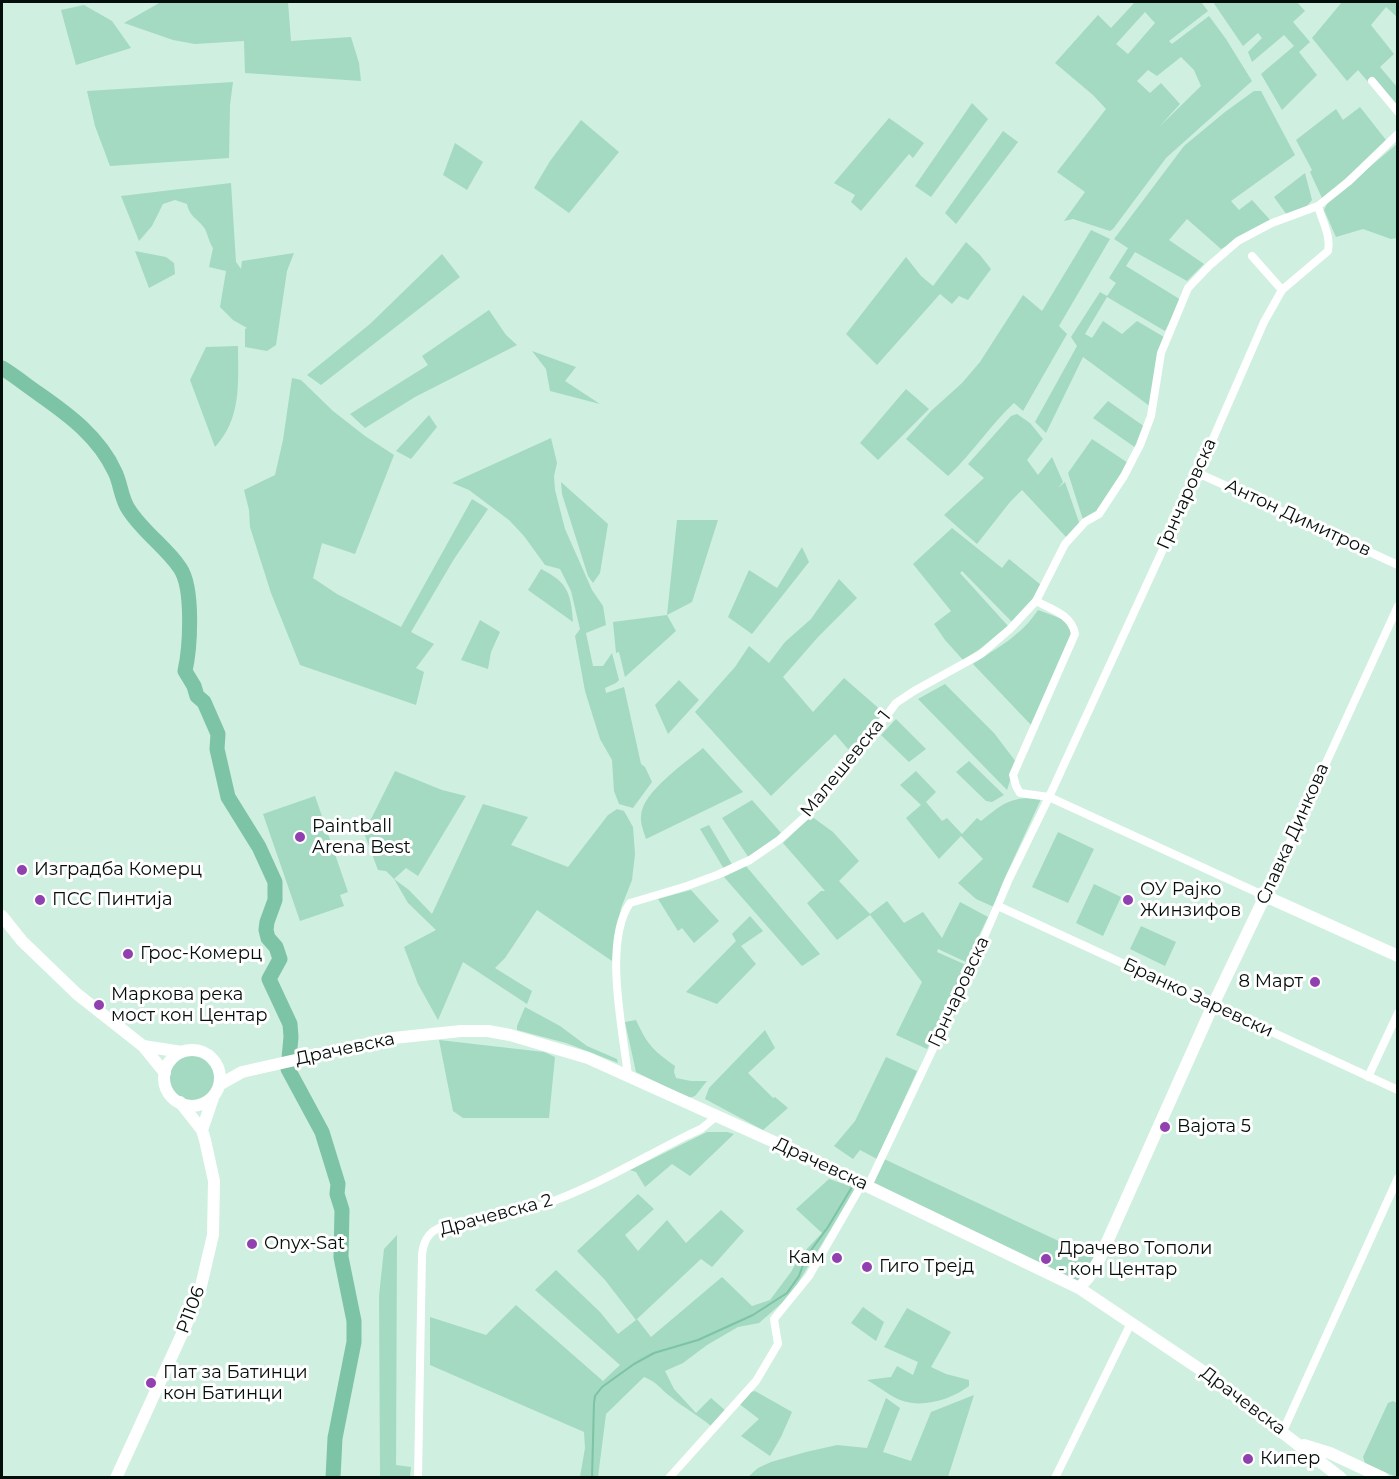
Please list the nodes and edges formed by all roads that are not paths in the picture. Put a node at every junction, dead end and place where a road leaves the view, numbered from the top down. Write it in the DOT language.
graph roads {
  1 [pos="1372,81"];
  2 [pos="1398,112"];
  3 [pos="1398,134"];
  4 [pos="1318,206"];
  5 [pos="1252,256"];
  6 [pos="1282,290"];
  7 [pos="1198,472"];
  8 [pos="1398,565"];
  9 [pos="1036,602"];
  10 [pos="1398,606"];
  11 [pos="1049,797"];
  12 [pos="1265,896"];
  13 [pos="998,906"];
  14 [pos="2,916"];
  15 [pos="1398,956"];
  16 [pos="1213,1005"];
  17 [pos="1398,1013"];
  18 [pos="143,1046"];
  19 [pos="182,1052"];
  20 [pos="218,1066"];
  21 [pos="242,1072"];
  22 [pos="165,1073"];
  23 [pos="628,1076"];
  24 [pos="1368,1077"];
  25 [pos="217,1090"];
  26 [pos="1398,1090"];
  27 [pos="180,1102"];
  28 [pos="717,1116"];
  29 [pos="202,1130"];
  30 [pos="1398,1178"];
  31 [pos="865,1185"];
  32 [pos="1026,1262"];
  33 [pos="1088,1278"];
  34 [pos="1079,1288"];
  35 [pos="1131,1323"];
  36 [pos="1283,1431"];
  37 [pos="1300,1444"];
  38 [pos="116,1478"];
  39 [pos="418,1478"];
  40 [pos="669,1478"];
  41 [pos="1055,1478"];
  42 [pos="1341,1478"];
  43 [pos="1383,1478"];
  1 -- 2 [label="street"];
  3 -- 4 [label="street, Малешевска 1"];
  4 -- 6 [label="street, Грнчаровска"];
  4 -- 9 [label="street, Малешевска 1"];
  5 -- 6 [label="street"];
  6 -- 7 [label="street, Грнчаровска"];
  7 -- 8 [label="street, Антон Димитров"];
  7 -- 11 [label="street, Грнчаровска"];
  9 -- 11 [label="street"];
  9 -- 23 [label="street, Малешевска 1"];
  10 -- 12 [label="street, Славка Динкова"];
  11 -- 12 [label="street"];
  11 -- 13 [label="street, Грнчаровска"];
  12 -- 15 [label="main road"];
  12 -- 16 [label="main road, Славка Динкова"];
  13 -- 16 [label="street, Бранко Заревски"];
  13 -- 31 [label="street, Грнчаровска"];
  14 -- 18 [label="main road"];
  16 -- 24 [label="street, Бранко Заревски"];
  16 -- 33 [label="main road, Славка Динкова"];
  17 -- 24 [label="street"];
  18 -- 19 [label="main road"];
  18 -- 22 [label="main road"];
  19 -- 20 [label="main road"];
  19 -- 22 [label="main road"];
  20 -- 21 [label="main road, Драчевска"];
  20 -- 25 [label="main road"];
  21 -- 23 [label="main road, Драчевска"];
  21 -- 25 [label="main road, Драчевска"];
  22 -- 27 [label="main road"];
  23 -- 28 [label="main road, Драчевска"];
  24 -- 26 [label="street, Бранко Заревски"];
  25 -- 27 [label="main road"];
  25 -- 29 [label="main road"];
  27 -- 29 [label="main road"];
  28 -- 31 [label="main road, Драчевска"];
  28 -- 39 [label="street, Драчевска 2"];
  29 -- 38 [label="main road, P1106"];
  30 -- 36 [label="street"];
  31 -- 32 [label="main road, Драчевска"];
  31 -- 40 [label="street, Грнчаровска"];
  32 -- 33 [label="main road"];
  32 -- 34 [label="main road, Драчевска"];
  33 -- 34 [label="main road, Славка Динкова"];
  34 -- 35 [label="main road, Драчевска"];
  35 -- 36 [label="main road, Драчевска"];
  35 -- 41 [label="street"];
  36 -- 37 [label="main road, Драчевска"];
  37 -- 42 [label="main road, Драчевска"];
  37 -- 43 [label="main road"];
}
